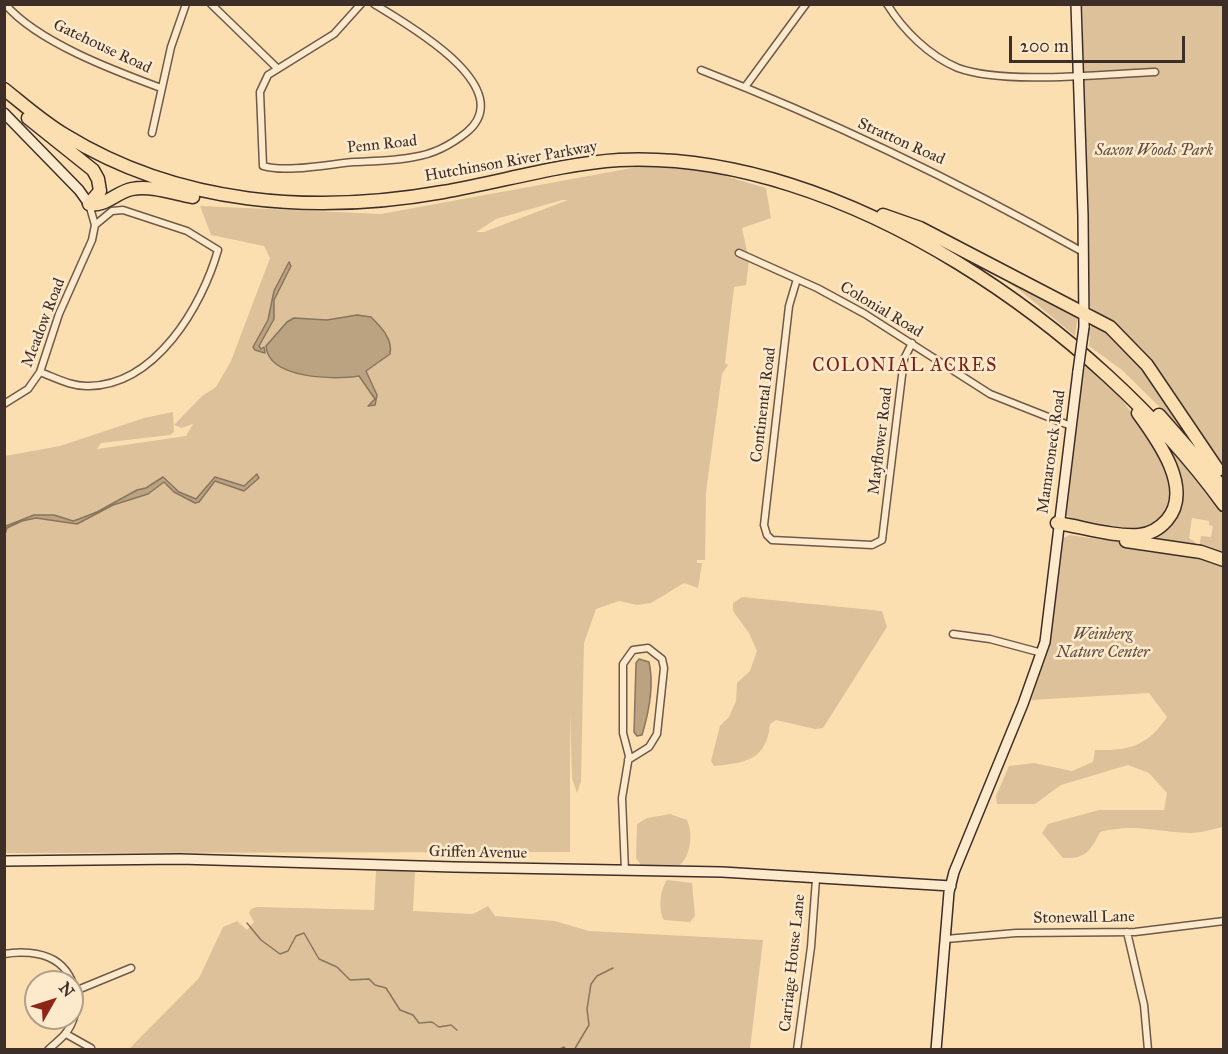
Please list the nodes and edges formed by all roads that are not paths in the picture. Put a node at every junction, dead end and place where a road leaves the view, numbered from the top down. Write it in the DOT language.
graph roads {
  1 [pos="5,4"];
  2 [pos="186,4"];
  3 [pos="211,4"];
  4 [pos="361,4"];
  5 [pos="374,4"];
  6 [pos="389,4"];
  7 [pos="806,4"];
  8 [pos="886,4"];
  9 [pos="1076,4"];
  10 [pos="384,10"];
  11 [pos="276,68"];
  12 [pos="701,70"];
  13 [pos="1155,72"];
  14 [pos="1078,75"];
  15 [pos="4,80"];
  16 [pos="745,87"];
  17 [pos="161,88"];
  18 [pos="4,89"];
  19 [pos="4,97"];
  20 [pos="4,113"];
  21 [pos="152,133"];
  22 [pos="343,203"];
  23 [pos="89,204"];
  24 [pos="883,215"];
  25 [pos="95,225"];
  26 [pos="1083,252"];
  27 [pos="739,253"];
  28 [pos="797,279"];
  29 [pos="1084,312"];
  30 [pos="912,343"];
  31 [pos="40,372"];
  32 [pos="1113,381"];
  33 [pos="4,404"];
  34 [pos="1071,426"];
  35 [pos="1224,479"];
  36 [pos="1224,489"];
  37 [pos="1224,505"];
  38 [pos="1057,527"];
  39 [pos="767,535"];
  40 [pos="1224,560"];
  41 [pos="953,634"];
  42 [pos="1042,653"];
  43 [pos="628,759"];
  44 [pos="4,861"];
  45 [pos="625,871"];
  46 [pos="816,879"];
  47 [pos="951,886"];
  48 [pos="1224,921"];
  49 [pos="1127,932"];
  50 [pos="945,939"];
  51 [pos="4,954"];
  52 [pos="131,968"];
  53 [pos="64,970"];
  54 [pos="84,987"];
  55 [pos="68,1030"];
  56 [pos="66,1034"];
  57 [pos="91,1048"];
  58 [pos="48,1050"];
  59 [pos="797,1050"];
  60 [pos="936,1050"];
  61 [pos="1148,1050"];
  1 -- 17 [label="street, Gatehouse Road"];
  2 -- 17 [label="street"];
  3 -- 11 [label="street"];
  4 -- 11 [label="street"];
  5 -- 10 [label="street, Penn Road"];
  6 -- 10 [label="street"];
  7 -- 16 [label="street"];
  8 -- 14 [label="street"];
  9 -- 14 [label="street, Mamaroneck Road"];
  10 -- 11 [label="street, Penn Road"];
  12 -- 16 [label="street, Stratton Road"];
  13 -- 14 [label="street"];
  14 -- 26 [label="street, Mamaroneck Road"];
  15 -- 24 [label="highway, Hutchinson River Parkway"];
  16 -- 26 [label="street, Stratton Road"];
  17 -- 21 [label="street"];
  18 -- 22 [label="highway, Hutchinson River Parkway"];
  19 -- 23 [label="highway"];
  20 -- 23 [label="street"];
  22 -- 23 [label="highway"];
  22 -- 32 [label="highway, Hutchinson River Parkway"];
  23 -- 25 [label="street"];
  24 -- 29 [label="highway"];
  24 -- 36 [label="highway, Hutchinson River Parkway"];
  25 -- 31 [label="street, Meadow Road"];
  25 -- 31 [label="street"];
  26 -- 29 [label="street, Mamaroneck Road"];
  27 -- 28 [label="street, Colonial Road"];
  28 -- 30 [label="street, Colonial Road"];
  28 -- 39 [label="street, Continental Road"];
  29 -- 34 [label="street, Mamaroneck Road, bridge"];
  29 -- 35 [label="highway"];
  30 -- 34 [label="street, Colonial Road"];
  30 -- 39 [label="street, Mayflower Road"];
  31 -- 33 [label="street, Meadow Road"];
  32 -- 37 [label="highway, Hutchinson River Parkway"];
  32 -- 38 [label="highway"];
  34 -- 38 [label="street, Mamaroneck Road"];
  38 -- 40 [label="highway"];
  38 -- 42 [label="street, Mamaroneck Road"];
  41 -- 42 [label="street"];
  42 -- 47 [label="street, Mamaroneck Road"];
  43 -- 43 [label="street"];
  43 -- 45 [label="street"];
  44 -- 45 [label="street, Griffen Avenue"];
  45 -- 46 [label="street, Griffen Avenue"];
  46 -- 47 [label="street, Griffen Avenue"];
  46 -- 59 [label="street, Carriage House Lane"];
  47 -- 50 [label="street, Mamaroneck Road"];
  48 -- 49 [label="street, Stonewall Lane"];
  49 -- 50 [label="street, Stonewall Lane"];
  49 -- 61 [label="street"];
  50 -- 60 [label="street, Mamaroneck Road"];
  51 -- 53 [label="street"];
  52 -- 54 [label="street"];
  55 -- 56 [label="street"];
  56 -- 57 [label="street"];
  56 -- 58 [label="street"];
}
